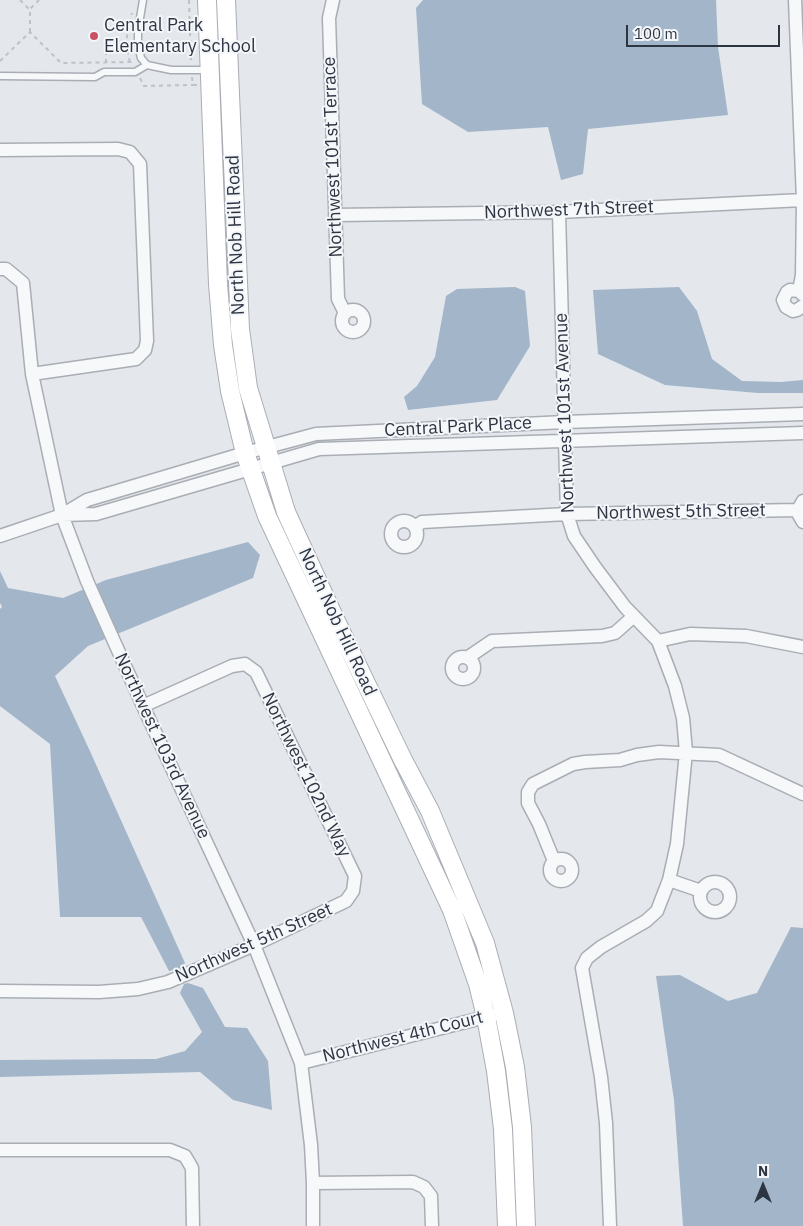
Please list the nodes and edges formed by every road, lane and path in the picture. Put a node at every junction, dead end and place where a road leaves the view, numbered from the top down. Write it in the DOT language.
graph roads {
  1 [pos="20,0"];
  2 [pos="39,0"];
  3 [pos="143,0"];
  4 [pos="189,0"];
  5 [pos="207,0"];
  6 [pos="226,0"];
  7 [pos="333,0"];
  8 [pos="795,0"];
  9 [pos="30,9"];
  10 [pos="30,32"];
  11 [pos="127,42"];
  12 [pos="0,61"];
  13 [pos="61,63"];
  14 [pos="106,63"];
  15 [pos="147,65"];
  16 [pos="214,70"];
  17 [pos="0,76"];
  18 [pos="200,85"];
  19 [pos="0,150"];
  20 [pos="803,200"];
  21 [pos="558,212"];
  22 [pos="335,215"];
  23 [pos="3,270"];
  24 [pos="801,293"];
  25 [pos="803,306"];
  26 [pos="345,313"];
  27 [pos="32,374"];
  28 [pos="803,414"];
  29 [pos="565,422"];
  30 [pos="803,433"];
  31 [pos="566,441"];
  32 [pos="267,455"];
  33 [pos="247,461"];
  34 [pos="801,511"];
  35 [pos="568,514"];
  36 [pos="62,516"];
  37 [pos="416,526"];
  38 [pos="0,536"];
  39 [pos="634,616"];
  40 [pos="658,641"];
  41 [pos="803,647"];
  42 [pos="467,658"];
  43 [pos="142,706"];
  44 [pos="686,752"];
  45 [pos="803,794"];
  46 [pos="554,861"];
  47 [pos="668,880"];
  48 [pos="701,891"];
  49 [pos="353,892"];
  50 [pos="254,945"];
  51 [pos="0,991"];
  52 [pos="504,1012"];
  53 [pos="486,1017"];
  54 [pos="301,1063"];
  55 [pos="0,1150"];
  56 [pos="313,1183"];
  57 [pos="193,1226"];
  58 [pos="312,1226"];
  59 [pos="432,1226"];
  60 [pos="507,1226"];
  61 [pos="526,1226"];
  62 [pos="610,1226"];
  1 -- 9 [label="path"];
  2 -- 9 [label="path"];
  3 -- 15 [label="lane"];
  4 -- 16 [label="path"];
  5 -- 16 [label="main road, North Nob Hill Road"];
  6 -- 16 [label="main road, North Nob Hill Road"];
  7 -- 22 [label="street, Northwest 101st Terrace"];
  8 -- 20 [label="street"];
  9 -- 10 [label="path"];
  10 -- 12 [label="path"];
  10 -- 13 [label="path"];
  11 -- 14 [label="path"];
  15 -- 16 [label="lane"];
  15 -- 17 [label="lane"];
  16 -- 18 [label="path"];
  16 -- 32 [label="main road, North Nob Hill Road"];
  16 -- 33 [label="main road, North Nob Hill Road"];
  19 -- 27 [label="street"];
  20 -- 21 [label="street, Northwest 7th Street"];
  20 -- 24 [label="street"];
  21 -- 22 [label="street, Northwest 7th Street"];
  21 -- 29 [label="street, Northwest 101st Avenue"];
  22 -- 26 [label="street, Northwest 101st Terrace"];
  23 -- 27 [label="street, Northwest 103rd Avenue"];
  24 -- 25 [label="street"];
  27 -- 36 [label="street, Northwest 103rd Avenue"];
  28 -- 29 [label="street, Central Park Place"];
  29 -- 31 [label="street, Northwest 101st Avenue"];
  29 -- 32 [label="street, Central Park Place"];
  30 -- 31 [label="street, Central Park Place"];
  31 -- 32 [label="street, Central Park Place"];
  31 -- 35 [label="street, Northwest 101st Avenue"];
  32 -- 33 [label="street"];
  32 -- 52 [label="main road, North Nob Hill Road"];
  33 -- 36 [label="street"];
  33 -- 53 [label="main road, North Nob Hill Road"];
  34 -- 35 [label="street, Northwest 5th Street"];
  35 -- 37 [label="street, Northwest 5th Street"];
  35 -- 39 [label="street, Northwest 101st Avenue"];
  36 -- 38 [label="street"];
  36 -- 43 [label="street, Northwest 103rd Avenue"];
  39 -- 40 [label="street, Northwest 101st Avenue"];
  39 -- 42 [label="street"];
  40 -- 41 [label="street"];
  40 -- 44 [label="street, Northwest 101st Avenue"];
  43 -- 49 [label="street, Northwest 102nd Way"];
  43 -- 50 [label="street, Northwest 103rd Avenue"];
  44 -- 45 [label="street"];
  44 -- 46 [label="street"];
  44 -- 47 [label="street, Northwest 101st Avenue"];
  47 -- 48 [label="street"];
  47 -- 62 [label="street, Northwest 101st Avenue"];
  49 -- 50 [label="street, Northwest 5th Street"];
  50 -- 51 [label="street, Northwest 5th Street"];
  50 -- 54 [label="street, Northwest 103rd Avenue"];
  52 -- 53 [label="street, Northwest 4th Court"];
  52 -- 61 [label="main road, North Nob Hill Road"];
  53 -- 54 [label="street, Northwest 4th Court"];
  53 -- 60 [label="main road, North Nob Hill Road"];
  54 -- 56 [label="street, Northwest 103rd Avenue"];
  55 -- 57 [label="street"];
  56 -- 58 [label="street, Northwest 103rd Avenue"];
  56 -- 59 [label="street"];
}
